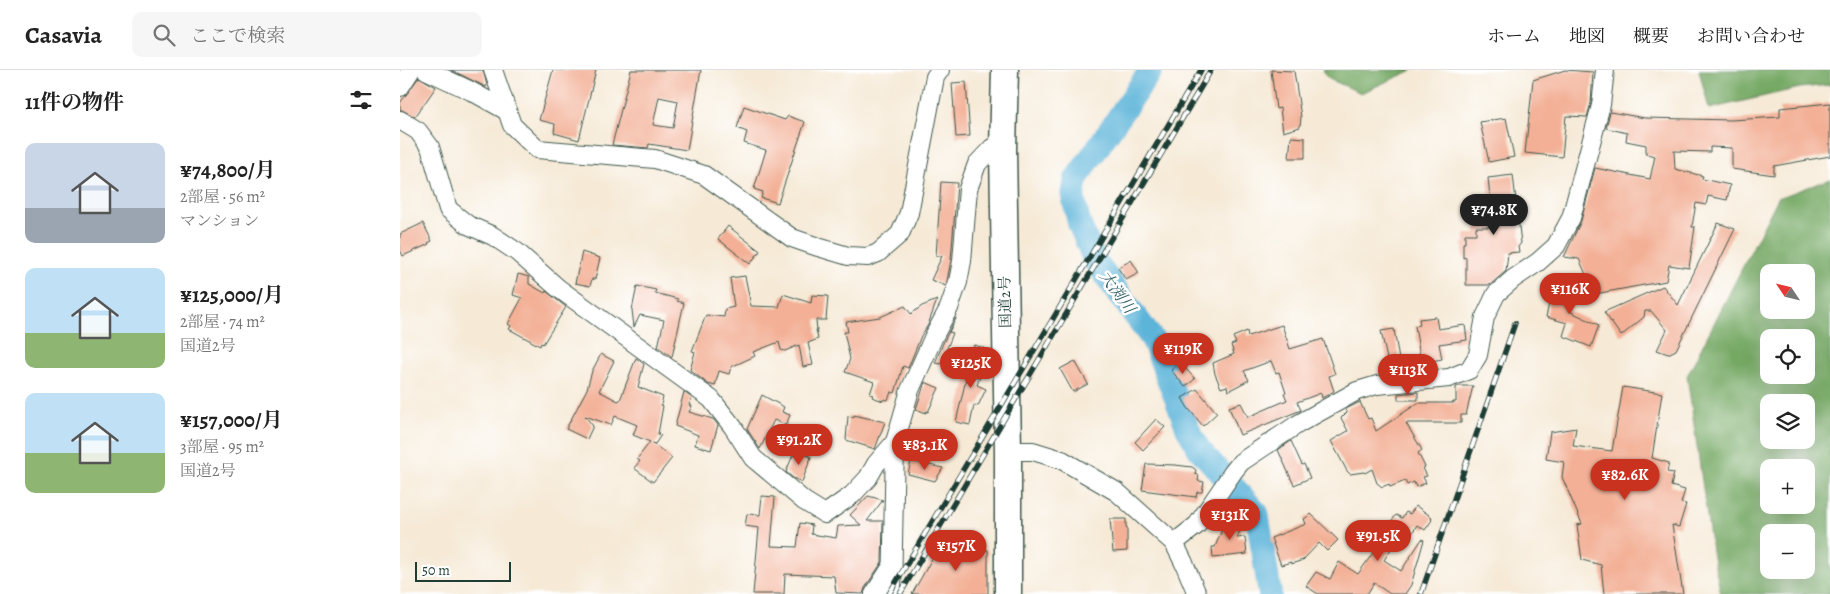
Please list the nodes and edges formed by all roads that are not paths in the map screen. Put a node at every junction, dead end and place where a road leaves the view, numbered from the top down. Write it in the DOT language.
graph roads {
  1 [pos="411,70"];
  2 [pos="426,70"];
  3 [pos="493,70"];
  4 [pos="940,70"];
  5 [pos="1005,70"];
  6 [pos="1605,70"];
  7 [pos="400,87"];
  8 [pos="507,111"];
  9 [pos="400,120"];
  10 [pos="1002,149"];
  11 [pos="894,442"];
  12 [pos="1008,451"];
  13 [pos="1174,543"];
  14 [pos="892,566"];
  15 [pos="1191,590"];
  16 [pos="874,594"];
  17 [pos="892,594"];
  18 [pos="1008,594"];
  1 -- 7 [label="street"];
  2 -- 8 [label="street"];
  3 -- 8 [label="street"];
  4 -- 8 [label="street"];
  5 -- 10 [label="highway, 国道2号"];
  6 -- 13 [label="street"];
  9 -- 11 [label="street"];
  10 -- 11 [label="street"];
  10 -- 12 [label="highway, 国道2号"];
  11 -- 14 [label="street"];
  12 -- 13 [label="street"];
  12 -- 18 [label="highway, 国道2号"];
  13 -- 15 [label="street"];
  14 -- 16 [label="street"];
  14 -- 17 [label="street"];
}
